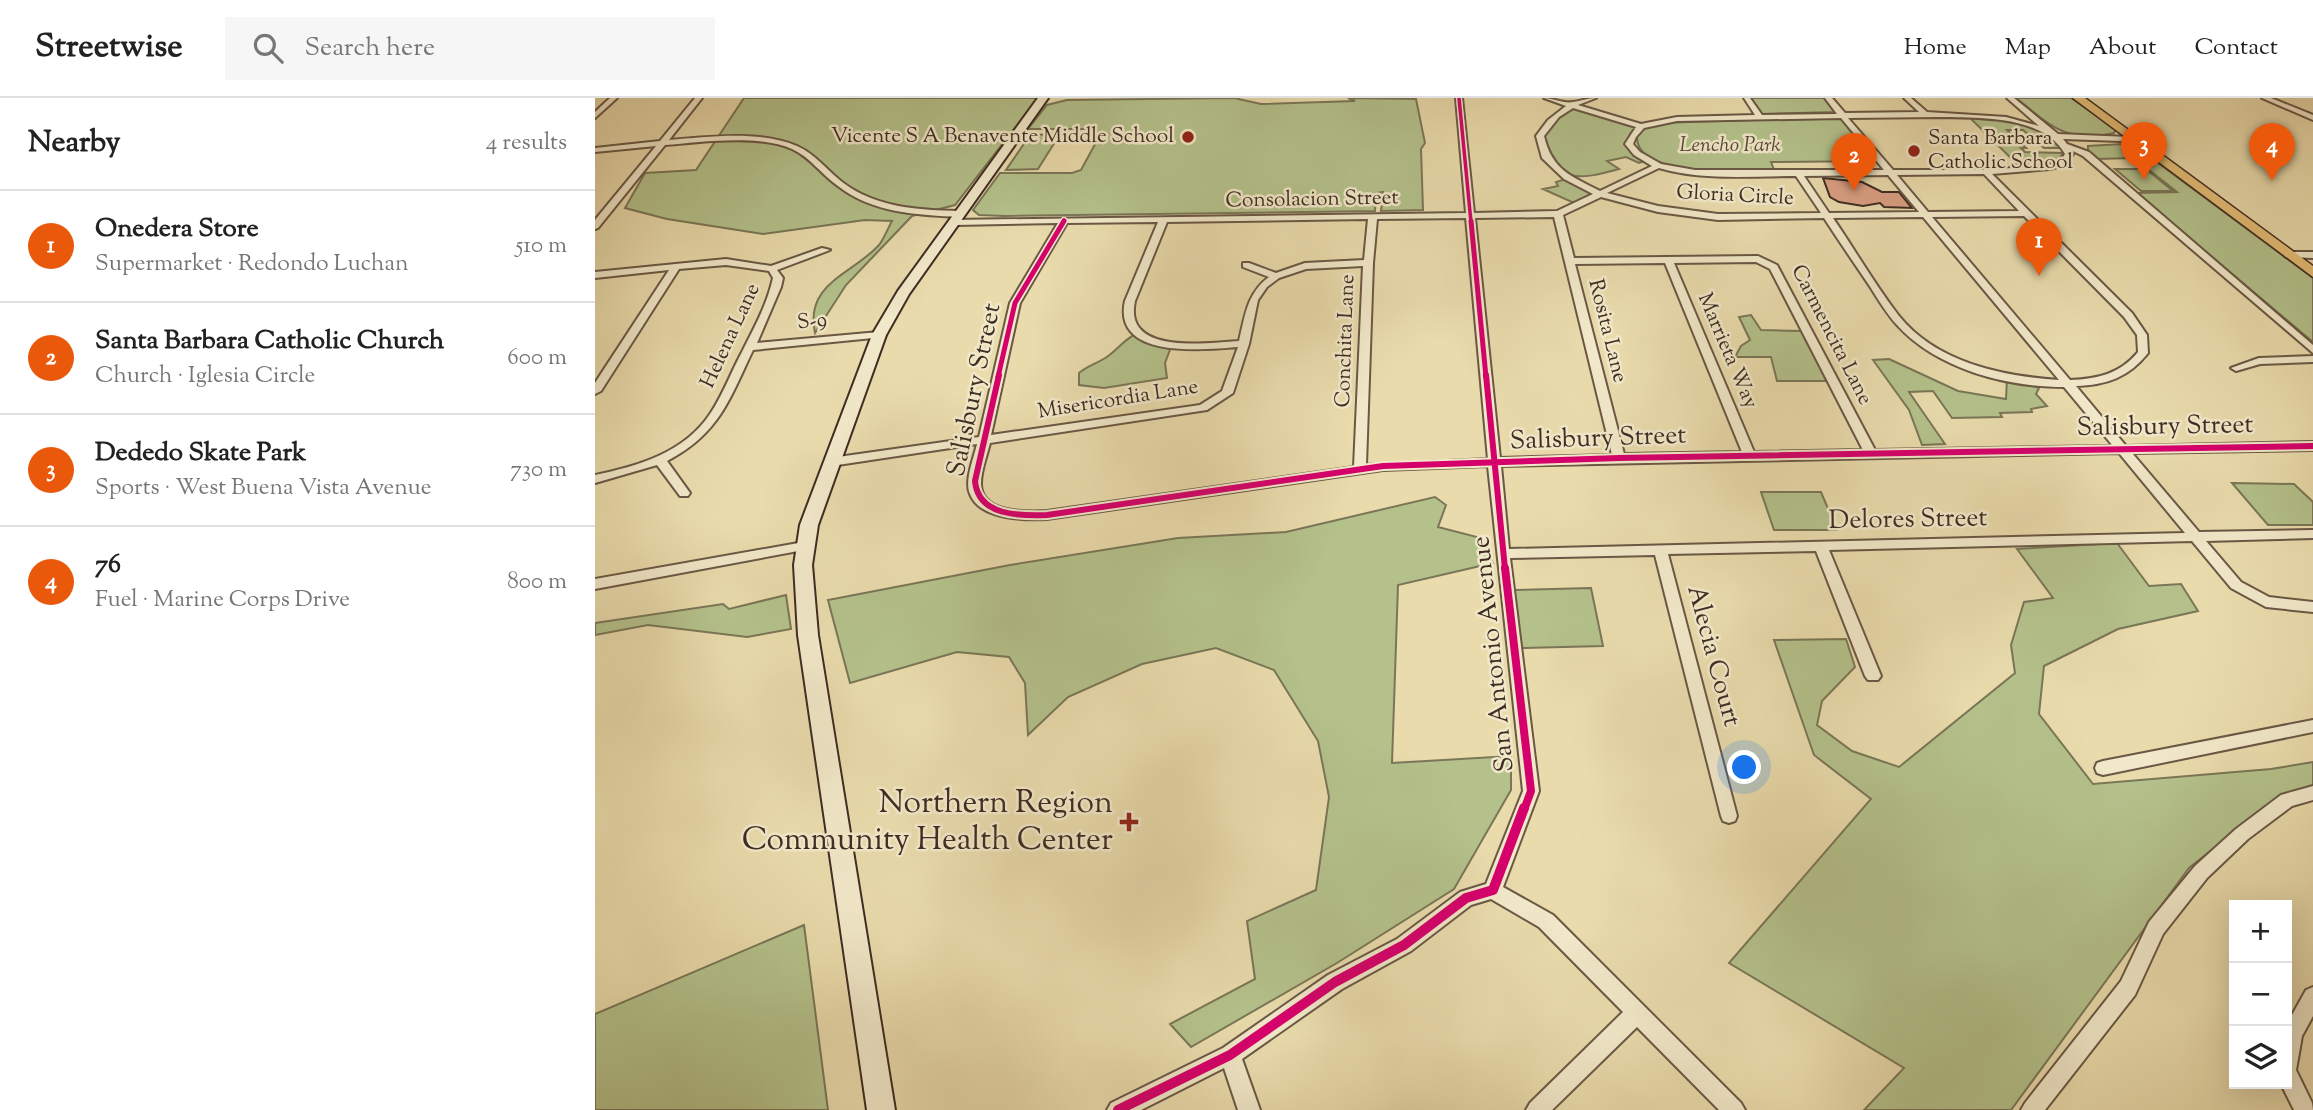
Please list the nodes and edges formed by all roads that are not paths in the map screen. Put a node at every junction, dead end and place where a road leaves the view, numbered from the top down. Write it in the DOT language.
graph roads {
  1 [pos="614,98"];
  2 [pos="699,98"];
  3 [pos="1043,98"];
  4 [pos="1459,98"];
  5 [pos="1546,98"];
  6 [pos="1594,98"];
  7 [pos="1747,98"];
  8 [pos="1828,98"];
  9 [pos="1907,98"];
  10 [pos="2010,98"];
  11 [pos="2078,98"];
  12 [pos="2093,98"];
  13 [pos="2265,98"];
  14 [pos="1573,105"];
  15 [pos="1925,114"];
  16 [pos="1843,115"];
  17 [pos="595,116"];
  18 [pos="1759,116"];
  19 [pos="2313,118"];
  20 [pos="1640,126"];
  21 [pos="2056,136"];
  22 [pos="2139,140"];
  23 [pos="663,144"];
  24 [pos="2067,146"];
  25 [pos="595,150"];
  26 [pos="1658,166"];
  27 [pos="1893,173"];
  28 [pos="1986,173"];
  29 [pos="1799,174"];
  30 [pos="1600,194"];
  31 [pos="606,212"];
  32 [pos="595,213"];
  33 [pos="2026,213"];
  34 [pos="1558,214"];
  35 [pos="1927,214"];
  36 [pos="1468,215"];
  37 [pos="1373,217"];
  38 [pos="1828,217"];
  39 [pos="957,218"];
  40 [pos="1164,219"];
  41 [pos="1064,220"];
  42 [pos="595,226"];
  43 [pos="825,250"];
  44 [pos="2289,255"];
  45 [pos="2311,256"];
  46 [pos="1668,260"];
  47 [pos="1570,261"];
  48 [pos="1368,262"];
  49 [pos="1246,265"];
  50 [pos="675,268"];
  51 [pos="772,269"];
  52 [pos="2313,273"];
  53 [pos="595,275"];
  54 [pos="1276,276"];
  55 [pos="879,335"];
  56 [pos="1244,344"];
  57 [pos="750,347"];
  58 [pos="2313,350"];
  59 [pos="2313,359"];
  60 [pos="2236,368"];
  61 [pos="2066,383"];
  62 [pos="595,391"];
  63 [pos="983,440"];
  64 [pos="2313,446"];
  65 [pos="2122,448"];
  66 [pos="1871,454"];
  67 [pos="1750,456"];
  68 [pos="1619,458"];
  69 [pos="659,460"];
  70 [pos="831,462"];
  71 [pos="1495,463"];
  72 [pos="1360,468"];
  73 [pos="595,479"];
  74 [pos="684,493"];
  75 [pos="2313,534"];
  76 [pos="2196,536"];
  77 [pos="1821,545"];
  78 [pos="804,546"];
  79 [pos="1660,549"];
  80 [pos="1503,554"];
  81 [pos="595,584"];
  82 [pos="2313,607"];
  83 [pos="1873,676"];
  84 [pos="2313,726"];
  85 [pos="2103,768"];
  86 [pos="2313,793"];
  87 [pos="1730,816"];
  88 [pos="1493,890"];
  89 [pos="2313,997"];
  90 [pos="1637,1013"];
  91 [pos="2292,1034"];
  92 [pos="1230,1055"];
  93 [pos="2292,1084"];
  94 [pos="881,1110"];
  95 [pos="1118,1110"];
  96 [pos="1249,1110"];
  97 [pos="1537,1110"];
  98 [pos="1734,1110"];
  99 [pos="2032,1110"];
  100 [pos="2305,1110"];
  1 -- 17 [label="street"];
  2 -- 23 [label="street"];
  3 -- 39 [label="main road"];
  4 -- 36 [label="street, San Antonio Avenue"];
  5 -- 14 [label="street"];
  6 -- 14 [label="street, Gloria Circle"];
  7 -- 18 [label="street"];
  8 -- 16 [label="street"];
  9 -- 15 [label="street"];
  10 -- 21 [label="street"];
  11 -- 22 [label="main road"];
  12 -- 22 [label="main road"];
  13 -- 19 [label="street"];
  14 -- 20 [label="street"];
  14 -- 30 [label="street, Gloria Circle"];
  15 -- 16 [label="street"];
  15 -- 21 [label="street"];
  16 -- 18 [label="street"];
  16 -- 27 [label="street"];
  18 -- 20 [label="street"];
  20 -- 26 [label="street"];
  21 -- 22 [label="street"];
  21 -- 24 [label="street"];
  22 -- 24 [label="street"];
  22 -- 44 [label="main road"];
  22 -- 45 [label="main road"];
  23 -- 25 [label="street, Consolacion Street"];
  23 -- 31 [label="street"];
  23 -- 39 [label="street, Consolacion Street"];
  24 -- 28 [label="street"];
  24 -- 58 [label="street"];
  26 -- 29 [label="street"];
  26 -- 30 [label="street, Consolacion Street"];
  27 -- 28 [label="street"];
  27 -- 29 [label="street"];
  27 -- 35 [label="street"];
  28 -- 33 [label="street"];
  29 -- 38 [label="street"];
  30 -- 34 [label="street, Consolacion Street"];
  30 -- 38 [label="street, Gloria Circle"];
  31 -- 32 [label="street"];
  31 -- 42 [label="street"];
  33 -- 35 [label="street, Gloria Circle"];
  33 -- 61 [label="street"];
  34 -- 36 [label="street, Consolacion Street"];
  34 -- 47 [label="street, Rosita Lane"];
  35 -- 38 [label="street, Gloria Circle"];
  35 -- 61 [label="street"];
  36 -- 37 [label="street, Consolacion Street"];
  36 -- 71 [label="street, San Antonio Avenue"];
  37 -- 40 [label="street, Consolacion Street"];
  37 -- 48 [label="street, Conchita Lane"];
  38 -- 61 [label="street"];
  39 -- 41 [label="street, Consolacion Street"];
  39 -- 55 [label="main road"];
  40 -- 41 [label="street, Consolacion Street"];
  40 -- 56 [label="street"];
  41 -- 63 [label="street, Salisbury Street"];
  43 -- 51 [label="street"];
  44 -- 45 [label="street"];
  44 -- 52 [label="main road"];
  46 -- 47 [label="street, Carmencita Lane"];
  46 -- 66 [label="street, Carmencita Lane"];
  46 -- 67 [label="street, Marrieta Way"];
  47 -- 68 [label="street, Rosita Lane"];
  48 -- 54 [label="street"];
  48 -- 72 [label="street, Conchita Lane"];
  49 -- 54 [label="street"];
  50 -- 51 [label="street, Helena Lane"];
  50 -- 53 [label="street, Helena Lane"];
  50 -- 62 [label="street"];
  51 -- 57 [label="street, Helena Lane"];
  54 -- 56 [label="street, Misericordia Lane"];
  55 -- 57 [label="street, S-9"];
  55 -- 70 [label="main road"];
  56 -- 63 [label="street, Misericordia Lane"];
  57 -- 69 [label="street, Helena Lane"];
  59 -- 60 [label="street"];
  61 -- 65 [label="street"];
  63 -- 70 [label="street, Misericordia Lane"];
  63 -- 72 [label="street, Salisbury Street"];
  64 -- 65 [label="street, Salisbury Street"];
  65 -- 66 [label="street, Salisbury Street"];
  65 -- 76 [label="street"];
  66 -- 67 [label="street, Salisbury Street"];
  67 -- 68 [label="street, Salisbury Street"];
  68 -- 71 [label="street, Salisbury Street"];
  69 -- 73 [label="street, Helena Lane"];
  69 -- 74 [label="street"];
  70 -- 78 [label="main road"];
  71 -- 72 [label="street, Salisbury Street"];
  71 -- 80 [label="street, San Antonio Avenue"];
  75 -- 76 [label="street, Delores Street"];
  76 -- 77 [label="street, Delores Street"];
  76 -- 82 [label="street"];
  77 -- 79 [label="street, Delores Street"];
  77 -- 83 [label="street"];
  78 -- 81 [label="street"];
  78 -- 94 [label="main road"];
  79 -- 80 [label="street, Delores Street"];
  79 -- 87 [label="street, Alecia Court"];
  80 -- 88 [label="street, San Antonio Avenue"];
  84 -- 85 [label="street"];
  86 -- 99 [label="street"];
  88 -- 90 [label="street"];
  88 -- 92 [label="street"];
  89 -- 91 [label="street"];
  90 -- 97 [label="street"];
  90 -- 98 [label="street"];
  92 -- 95 [label="street"];
  92 -- 96 [label="street"];
  93 -- 100 [label="street"];
}
